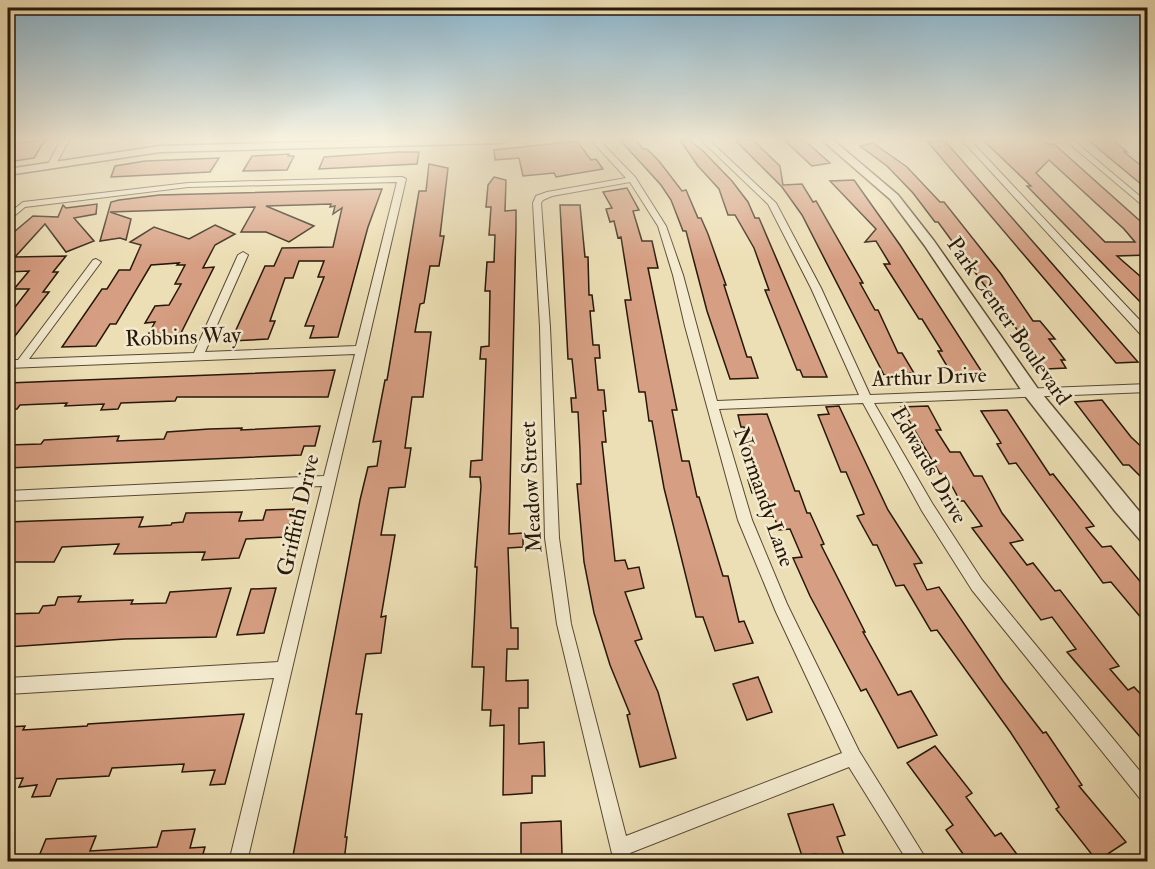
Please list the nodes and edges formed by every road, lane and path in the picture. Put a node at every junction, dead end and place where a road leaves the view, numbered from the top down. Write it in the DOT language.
graph roads {
  1 [pos="307,181"];
  2 [pos="402,181"];
  3 [pos="624,181"];
  4 [pos="633,181"];
  5 [pos="748,181"];
  6 [pos="877,181"];
  7 [pos="1004,181"];
  8 [pos="1117,181"];
  9 [pos="1148,208"];
  10 [pos="8,218"];
  11 [pos="243,255"];
  12 [pos="96,262"];
  13 [pos="1148,336"];
  14 [pos="359,350"];
  15 [pos="198,356"];
  16 [pos="21,363"];
  17 [pos="8,364"];
  18 [pos="1148,388"];
  19 [pos="1032,393"];
  20 [pos="866,399"];
  21 [pos="712,405"];
  22 [pos="328,481"];
  23 [pos="8,496"];
  24 [pos="1148,535"];
  25 [pos="283,670"];
  26 [pos="8,686"];
  27 [pos="853,757"];
  28 [pos="1148,795"];
  29 [pos="622,854"];
  30 [pos="238,861"];
  31 [pos="918,861"];
  1 -- 10 [label="street, Griffith Drive"];
  2 -- 14 [label="street, Griffith Drive"];
  3 -- 29 [label="street, Meadow Street"];
  4 -- 21 [label="street, Normandy Lane"];
  5 -- 20 [label="street, Edwards Drive"];
  6 -- 19 [label="street, Park Center Boulevard"];
  7 -- 13 [label="street"];
  8 -- 9 [label="street"];
  11 -- 15 [label="street"];
  12 -- 16 [label="street"];
  14 -- 15 [label="street, Robbins Way"];
  14 -- 22 [label="street, Griffith Drive"];
  15 -- 16 [label="street, Robbins Way"];
  16 -- 17 [label="street, Robbins Way"];
  18 -- 19 [label="street, Arthur Drive"];
  19 -- 20 [label="street, Arthur Drive"];
  19 -- 24 [label="street, Park Center Boulevard"];
  20 -- 21 [label="street, Arthur Drive"];
  20 -- 28 [label="street, Edwards Drive"];
  21 -- 27 [label="street, Normandy Lane"];
  22 -- 23 [label="street"];
  22 -- 25 [label="street, Griffith Drive"];
  25 -- 26 [label="street"];
  25 -- 30 [label="street, Griffith Drive"];
  27 -- 29 [label="street"];
  27 -- 31 [label="street, Normandy Lane"];
}
